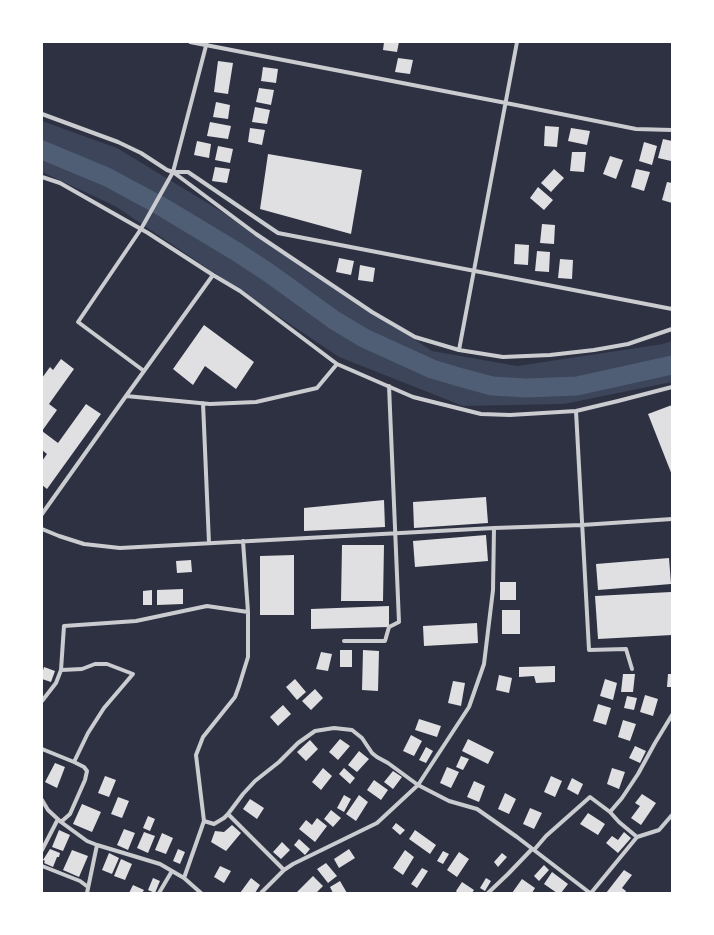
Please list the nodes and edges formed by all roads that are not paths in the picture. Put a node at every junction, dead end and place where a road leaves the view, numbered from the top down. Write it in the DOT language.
graph roads {
  1 [pos="190,42"];
  2 [pos="517,42"];
  3 [pos="206,44"];
  4 [pos="506,102"];
  5 [pos="42,114"];
  6 [pos="672,130"];
  7 [pos="173,172"];
  8 [pos="42,177"];
  9 [pos="141,229"];
  10 [pos="474,271"];
  11 [pos="213,275"];
  12 [pos="672,309"];
  13 [pos="672,329"];
  14 [pos="459,350"];
  15 [pos="337,364"];
  16 [pos="144,371"];
  17 [pos="389,386"];
  18 [pos="672,387"];
  19 [pos="126,396"];
  20 [pos="203,403"];
  21 [pos="576,410"];
  22 [pos="42,514"];
  23 [pos="672,519"];
  24 [pos="582,525"];
  25 [pos="494,528"];
  26 [pos="42,529"];
  27 [pos="395,534"];
  28 [pos="243,542"];
  29 [pos="209,544"];
  30 [pos="248,612"];
  31 [pos="344,641"];
  32 [pos="632,669"];
  33 [pos="61,670"];
  34 [pos="42,702"];
  35 [pos="672,715"];
  36 [pos="42,750"];
  37 [pos="74,762"];
  38 [pos="418,785"];
  39 [pos="42,800"];
  40 [pos="610,812"];
  41 [pos="228,814"];
  42 [pos="672,816"];
  43 [pos="60,820"];
  44 [pos="204,821"];
  45 [pos="637,837"];
  46 [pos="97,845"];
  47 [pos="533,849"];
  48 [pos="42,850"];
  49 [pos="42,866"];
  50 [pos="284,870"];
  51 [pos="172,871"];
  52 [pos="184,878"];
  53 [pos="88,887"];
  54 [pos="262,892"];
  55 [pos="87,893"];
  56 [pos="159,893"];
  57 [pos="201,893"];
  58 [pos="268,893"];
  59 [pos="488,893"];
  60 [pos="590,893"];
  1 -- 3 [label="street"];
  2 -- 4 [label="street"];
  3 -- 4 [label="street"];
  3 -- 7 [label="street"];
  4 -- 6 [label="street"];
  4 -- 10 [label="street"];
  5 -- 7 [label="street"];
  7 -- 9 [label="street"];
  7 -- 10 [label="street"];
  7 -- 14 [label="street"];
  8 -- 9 [label="street"];
  9 -- 11 [label="street"];
  9 -- 16 [label="street"];
  10 -- 12 [label="street"];
  10 -- 14 [label="street"];
  11 -- 15 [label="street"];
  11 -- 16 [label="street"];
  13 -- 14 [label="street"];
  15 -- 17 [label="street"];
  15 -- 20 [label="street"];
  16 -- 19 [label="street"];
  17 -- 21 [label="street"];
  17 -- 27 [label="street"];
  18 -- 21 [label="street"];
  19 -- 20 [label="street"];
  19 -- 22 [label="street"];
  20 -- 29 [label="street"];
  21 -- 24 [label="street"];
  23 -- 24 [label="street"];
  24 -- 25 [label="street"];
  24 -- 32 [label="street"];
  25 -- 27 [label="street"];
  25 -- 38 [label="street"];
  26 -- 29 [label="street"];
  27 -- 28 [label="street"];
  27 -- 31 [label="street"];
  28 -- 29 [label="street"];
  28 -- 30 [label="street"];
  30 -- 33 [label="street"];
  30 -- 44 [label="street"];
  33 -- 34 [label="street"];
  33 -- 37 [label="street"];
  35 -- 40 [label="street"];
  36 -- 37 [label="street"];
  37 -- 43 [label="street"];
  38 -- 41 [label="street"];
  38 -- 47 [label="street"];
  38 -- 50 [label="street"];
  39 -- 43 [label="street"];
  40 -- 45 [label="street"];
  40 -- 47 [label="street"];
  41 -- 44 [label="street"];
  41 -- 50 [label="street"];
  42 -- 45 [label="street"];
  43 -- 46 [label="street"];
  43 -- 48 [label="street"];
  44 -- 52 [label="street"];
  45 -- 60 [label="street"];
  46 -- 51 [label="street"];
  46 -- 53 [label="street"];
  47 -- 59 [label="street"];
  47 -- 60 [label="street"];
  49 -- 53 [label="street"];
  50 -- 54 [label="street"];
  51 -- 52 [label="street"];
  51 -- 56 [label="street"];
  52 -- 57 [label="street"];
  53 -- 55 [label="street"];
  54 -- 58 [label="street"];
}
